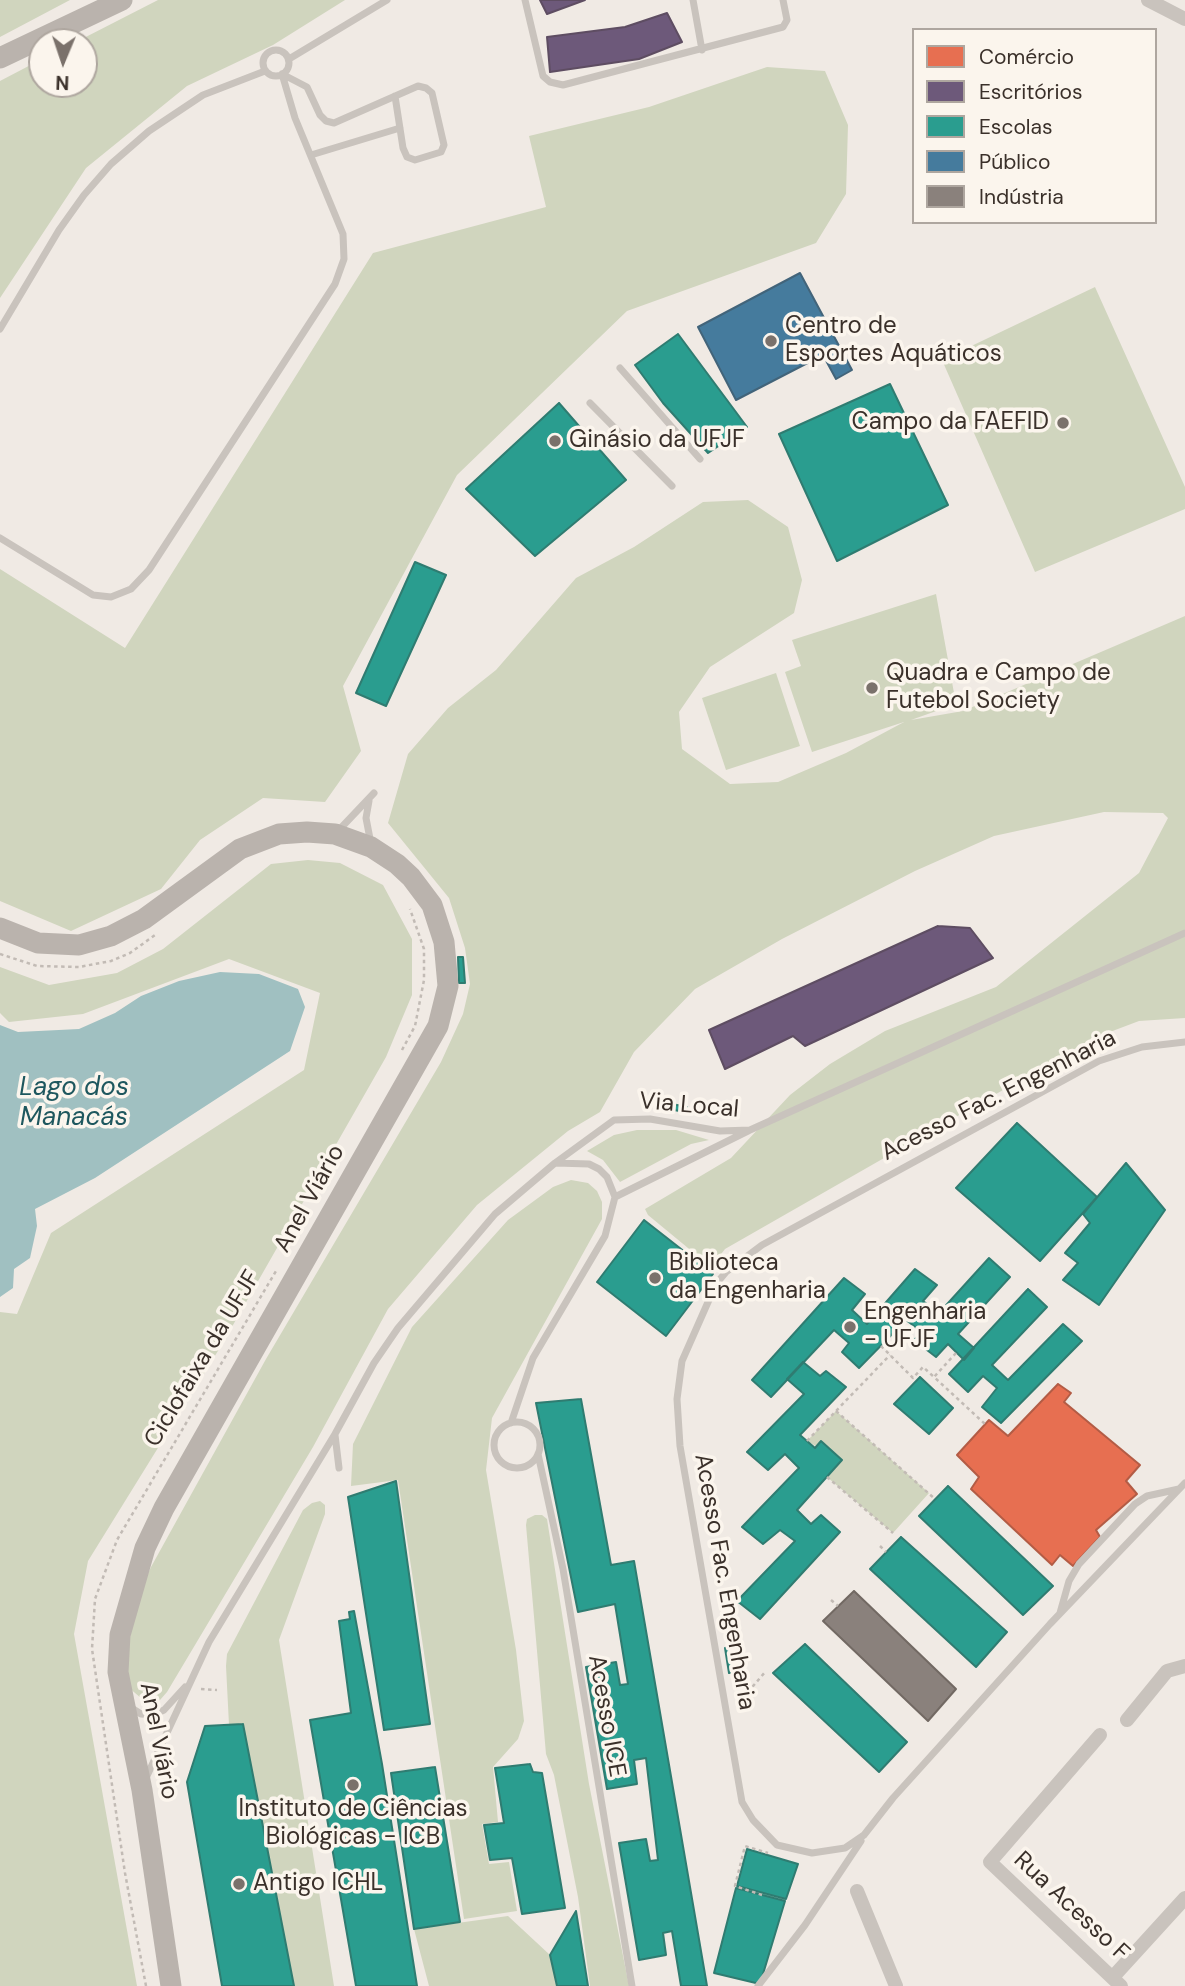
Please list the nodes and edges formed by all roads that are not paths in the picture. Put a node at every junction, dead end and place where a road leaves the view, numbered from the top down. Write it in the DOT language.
graph roads {
  1 [pos="97,0"];
  2 [pos="122,0"];
  3 [pos="387,0"];
  4 [pos="525,0"];
  5 [pos="693,0"];
  6 [pos="783,0"];
  7 [pos="1148,0"];
  8 [pos="1185,19"];
  9 [pos="702,50"];
  10 [pos="0,57"];
  11 [pos="289,58"];
  12 [pos="265,71"];
  13 [pos="282,75"];
  14 [pos="395,96"];
  15 [pos="400,128"];
  16 [pos="311,155"];
  17 [pos="0,329"];
  18 [pos="620,368"];
  19 [pos="590,403"];
  20 [pos="700,459"];
  21 [pos="672,485"];
  22 [pos="0,538"];
  23 [pos="374,793"];
  24 [pos="369,800"];
  25 [pos="335,834"];
  26 [pos="371,847"];
  27 [pos="0,928"];
  28 [pos="1185,933"];
  29 [pos="1185,1042"];
  30 [pos="750,1130"];
  31 [pos="555,1163"];
  32 [pos="615,1197"];
  33 [pos="511,1423"];
  34 [pos="335,1434"];
  35 [pos="538,1454"];
  36 [pos="339,1468"];
  37 [pos="1182,1486"];
  38 [pos="1060,1613"];
  39 [pos="1185,1666"];
  40 [pos="189,1684"];
  41 [pos="122,1695"];
  42 [pos="1127,1720"];
  43 [pos="1100,1735"];
  44 [pos="142,1790"];
  45 [pos="864,1835"];
  46 [pos="857,1891"];
  47 [pos="1185,1898"];
  48 [pos="1117,1982"];
  49 [pos="171,1986"];
  50 [pos="632,1986"];
  51 [pos="758,1986"];
  52 [pos="896,1986"];
  1 -- 10 [label="main road"];
  2 -- 10 [label="main road"];
  3 -- 11 [label="lane"];
  4 -- 9 [label="lane"];
  5 -- 9 [label="lane"];
  6 -- 9 [label="lane"];
  7 -- 8 [label="street"];
  11 -- 12 [label="lane"];
  11 -- 13 [label="lane"];
  12 -- 13 [label="lane"];
  12 -- 17 [label="lane"];
  13 -- 14 [label="lane"];
  13 -- 16 [label="lane"];
  14 -- 15 [label="lane"];
  14 -- 15 [label="lane"];
  15 -- 16 [label="lane"];
  16 -- 22 [label="lane"];
  18 -- 20 [label="lane"];
  19 -- 21 [label="lane"];
  23 -- 24 [label="lane"];
  24 -- 25 [label="lane"];
  24 -- 26 [label="lane"];
  25 -- 26 [label="main road, Anel Viário"];
  25 -- 27 [label="main road, Anel Viário"];
  26 -- 41 [label="main road, Anel Viário"];
  28 -- 30 [label="lane, Via Local"];
  29 -- 45 [label="lane, Acesso Fac. Engenharia"];
  30 -- 31 [label="lane, Via Local"];
  30 -- 32 [label="lane"];
  31 -- 32 [label="lane"];
  31 -- 34 [label="lane, Via Local"];
  32 -- 33 [label="lane"];
  33 -- 35 [label="lane"];
  33 -- 35 [label="lane"];
  34 -- 36 [label="lane"];
  34 -- 40 [label="lane, Via Local"];
  35 -- 50 [label="lane, Acesso ICE"];
  37 -- 38 [label="lane"];
  37 -- 38 [label="lane"];
  38 -- 45 [label="lane"];
  39 -- 42 [label="street"];
  40 -- 41 [label="lane"];
  40 -- 44 [label="lane, Via Local"];
  41 -- 44 [label="main road, Anel Viário"];
  43 -- 48 [label="street, Rua Acesso F"];
  44 -- 49 [label="main road, Anel Viário"];
  45 -- 51 [label="lane"];
  46 -- 52 [label="street"];
  47 -- 48 [label="street"];
}
